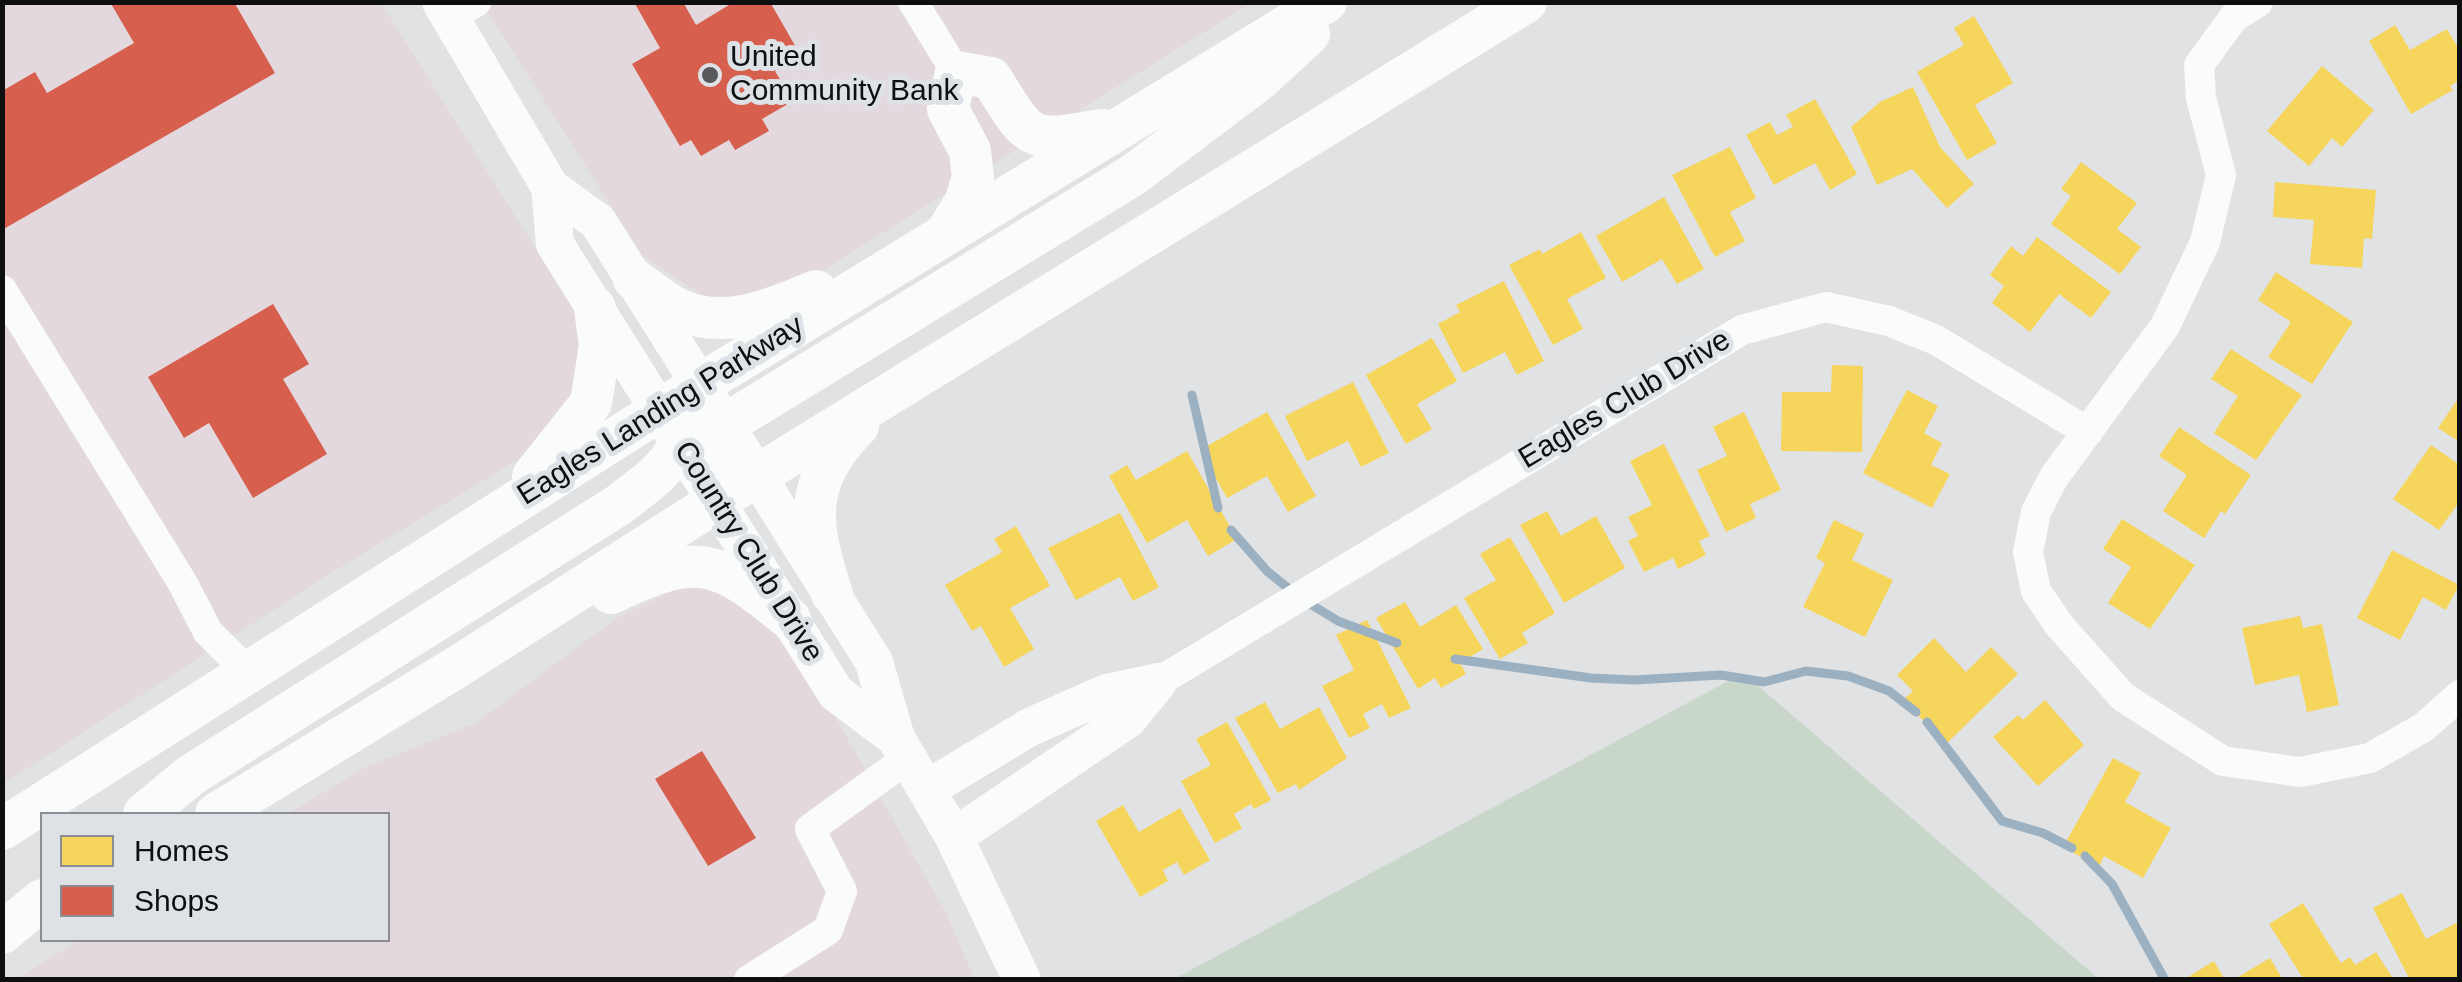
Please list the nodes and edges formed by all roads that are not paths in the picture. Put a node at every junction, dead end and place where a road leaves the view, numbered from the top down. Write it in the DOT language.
graph roads {
  1 [pos="914,2"];
  2 [pos="1326,2"];
  3 [pos="1342,2"];
  4 [pos="1526,2"];
  5 [pos="2258,2"];
  6 [pos="456,8"];
  7 [pos="956,72"];
  8 [pos="1122,126"];
  9 [pos="550,187"];
  10 [pos="947,234"];
  11 [pos="634,279"];
  12 [pos="2,290"];
  13 [pos="595,308"];
  14 [pos="701,384"];
  15 [pos="888,395"];
  16 [pos="726,424"];
  17 [pos="670,428"];
  18 [pos="2088,432"];
  19 [pos="758,475"];
  20 [pos="717,502"];
  21 [pos="505,510"];
  22 [pos="832,594"];
  23 [pos="790,618"];
  24 [pos="457,667"];
  25 [pos="249,673"];
  26 [pos="1158,682"];
  27 [pos="2460,696"];
  28 [pos="910,762"];
  29 [pos="146,812"];
  30 [pos="219,812"];
  31 [pos="2,829"];
  32 [pos="954,837"];
  33 [pos="40,902"];
  34 [pos="40,919"];
  35 [pos="2,933"];
  36 [pos="2,942"];
  37 [pos="749,980"];
  38 [pos="1022,980"];
  1 -- 7 [label="street"];
  2 -- 8 [label="main road, Eagles Landing Parkway"];
  3 -- 16 [label="main road"];
  4 -- 15 [label="main road"];
  5 -- 18 [label="street"];
  6 -- 9 [label="street, Country Club Drive"];
  7 -- 8 [label="main road"];
  7 -- 10 [label="main road"];
  8 -- 10 [label="main road, Eagles Landing Parkway"];
  9 -- 11 [label="street, Country Club Drive"];
  9 -- 13 [label="street, Country Club Drive"];
  10 -- 11 [label="main road"];
  10 -- 14 [label="main road, Eagles Landing Parkway"];
  11 -- 14 [label="street, Country Club Drive"];
  12 -- 25 [label="street"];
  13 -- 17 [label="street, Country Club Drive"];
  13 -- 21 [label="main road"];
  14 -- 16 [label="street, Country Club Drive"];
  14 -- 17 [label="main road, Eagles Landing Parkway"];
  15 -- 19 [label="main road"];
  15 -- 22 [label="main road"];
  16 -- 19 [label="street, Country Club Drive"];
  16 -- 20 [label="main road"];
  17 -- 20 [label="street, Country Club Drive"];
  17 -- 21 [label="main road, Eagles Landing Parkway"];
  17 -- 29 [label="main road"];
  18 -- 26 [label="street, Eagles Club Drive"];
  18 -- 27 [label="street"];
  19 -- 20 [label="main road"];
  19 -- 22 [label="street, Country Club Drive"];
  20 -- 23 [label="street, Country Club Drive"];
  20 -- 24 [label="main road"];
  21 -- 25 [label="main road, Eagles Landing Parkway"];
  22 -- 28 [label="street, Country Club Drive"];
  23 -- 24 [label="main road"];
  23 -- 28 [label="street, Country Club Drive"];
  24 -- 30 [label="main road"];
  25 -- 31 [label="main road, Eagles Landing Parkway"];
  26 -- 28 [label="street"];
  26 -- 32 [label="street"];
  28 -- 32 [label="street, Country Club Drive"];
  28 -- 37 [label="street"];
  32 -- 38 [label="street, Country Club Drive"];
  33 -- 35 [label="main road"];
  34 -- 36 [label="main road"];
}
